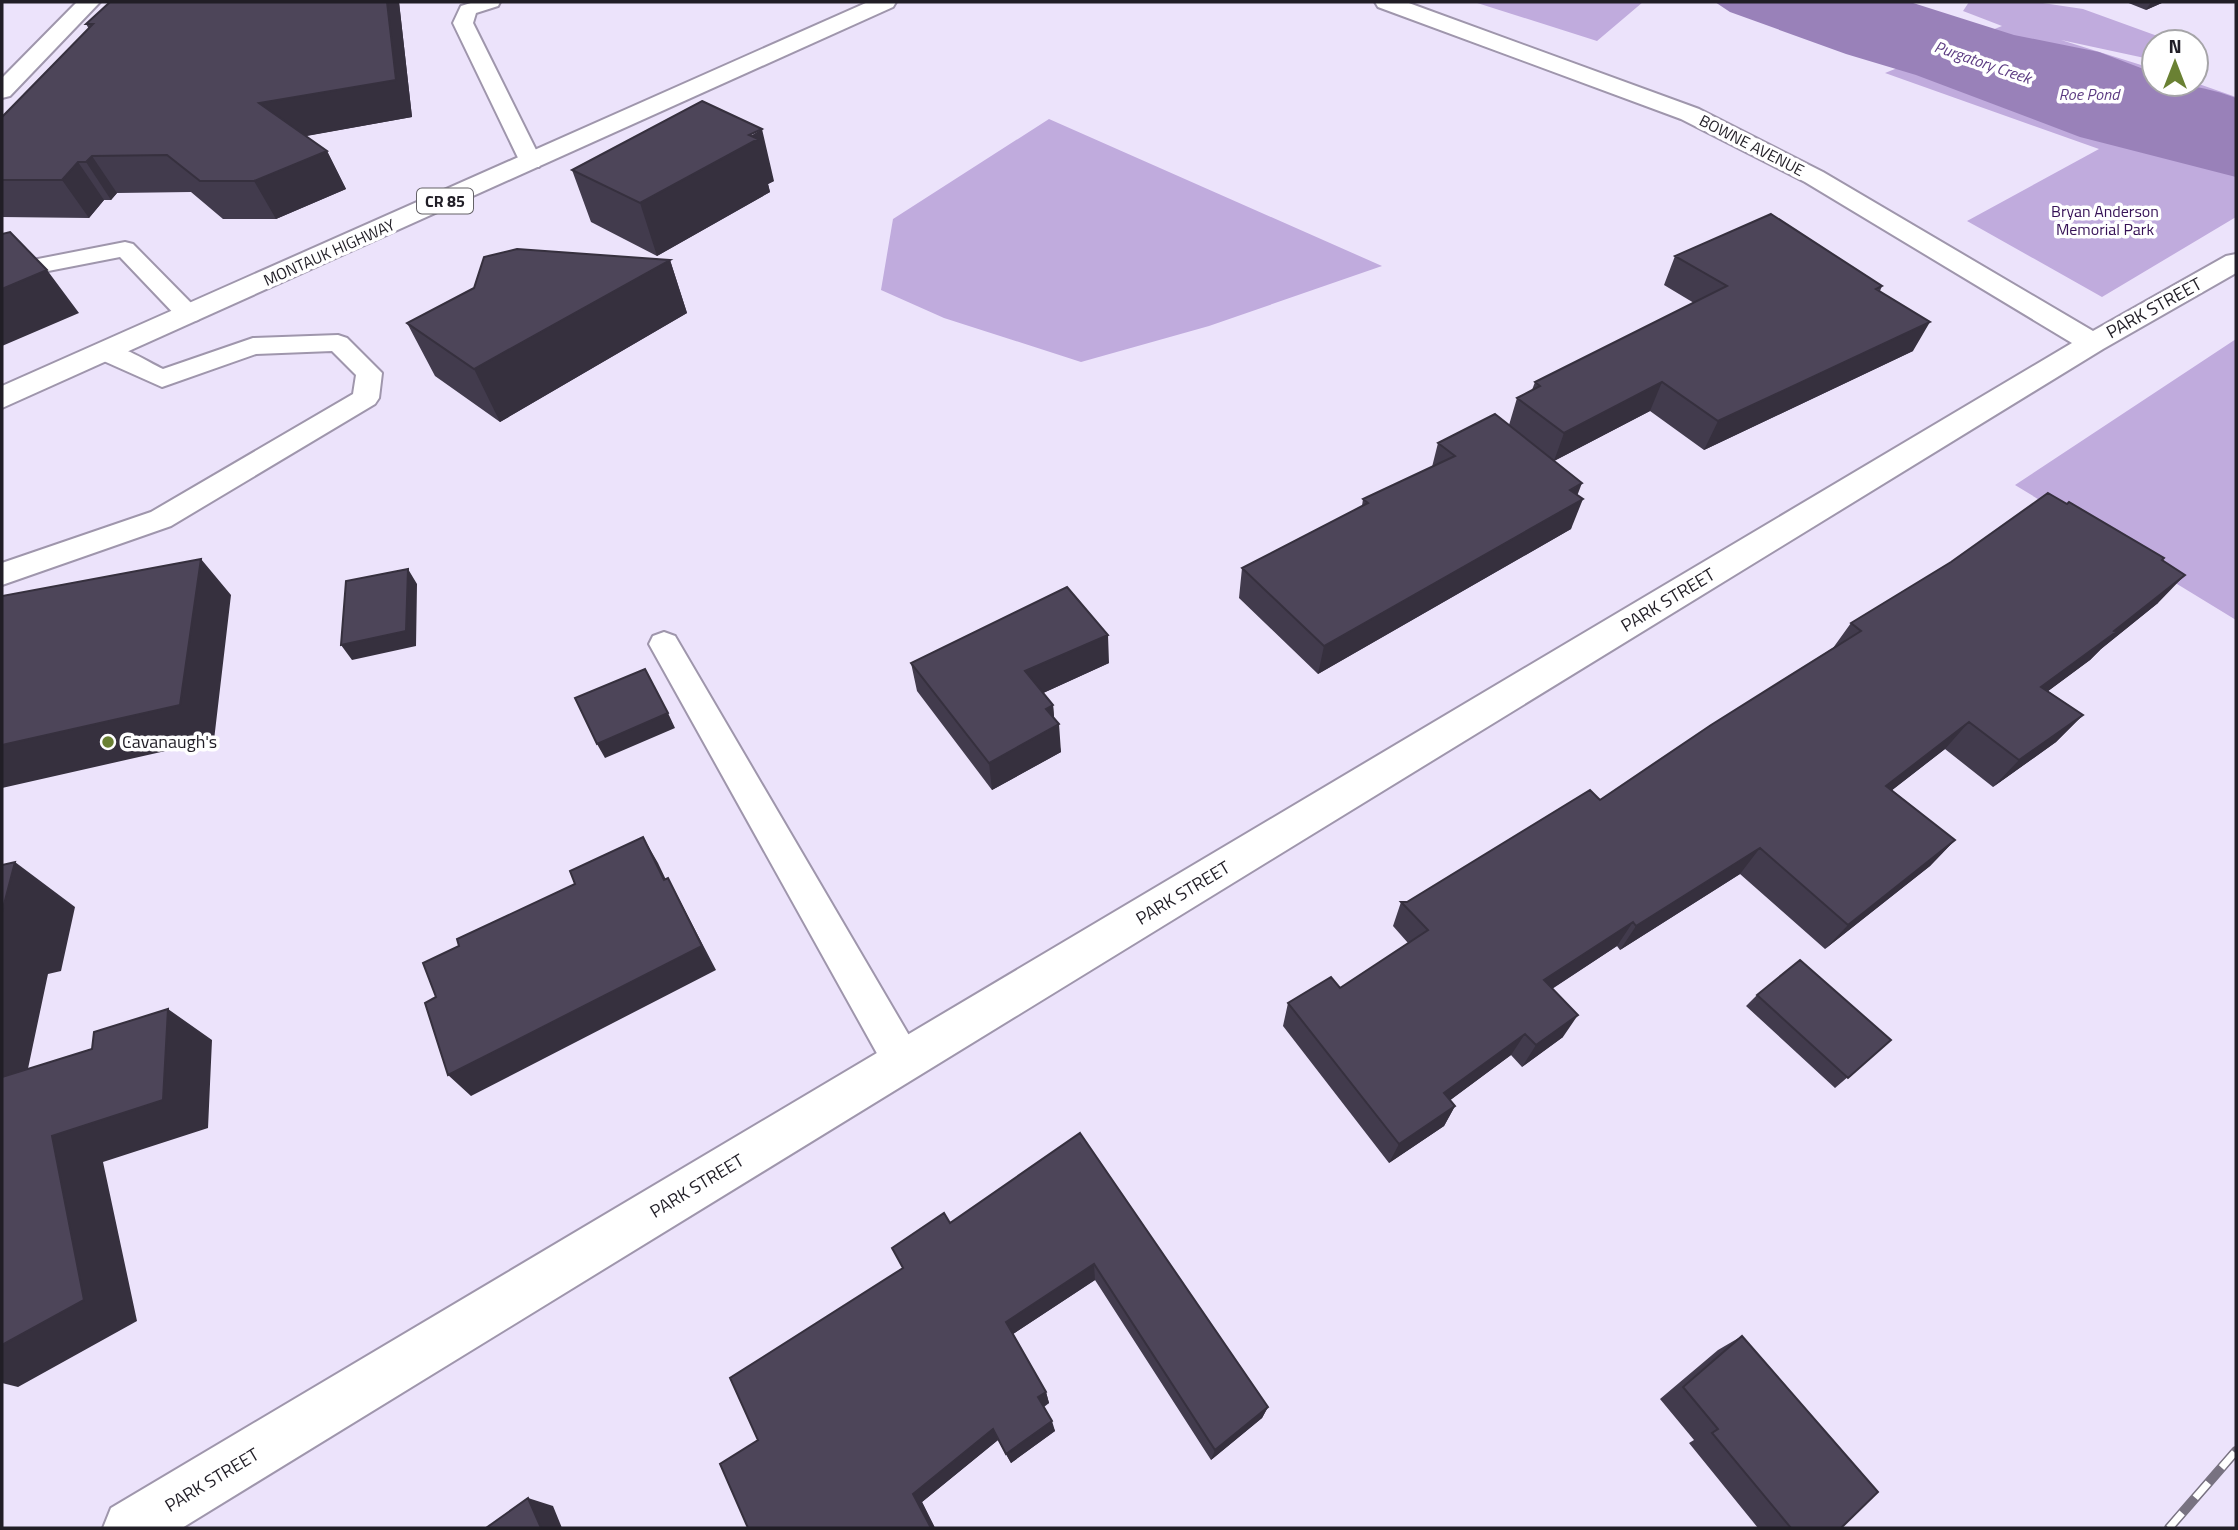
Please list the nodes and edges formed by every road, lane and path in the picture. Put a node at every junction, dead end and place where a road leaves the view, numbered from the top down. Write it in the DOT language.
graph roads {
  1 [pos="89,2"];
  2 [pos="491,2"];
  3 [pos="885,2"];
  4 [pos="1386,2"];
  5 [pos="468,6"];
  6 [pos="2,91"];
  7 [pos="531,162"];
  8 [pos="2236,262"];
  9 [pos="2,273"];
  10 [pos="189,315"];
  11 [pos="2092,343"];
  12 [pos="106,352"];
  13 [pos="2,398"];
  14 [pos="2,574"];
  15 [pos="664,644"];
  16 [pos="903,1062"];
  17 [pos="131,1528"];
  1 -- 6 [label="street"];
  2 -- 5 [label="lane"];
  3 -- 7 [label="street, MONTAUK HIGHWAY / CR 85"];
  4 -- 11 [label="street, BOWNE AVENUE"];
  5 -- 7 [label="lane"];
  7 -- 10 [label="street, MONTAUK HIGHWAY / CR 85"];
  8 -- 11 [label="street, PARK STREET"];
  9 -- 10 [label="lane"];
  10 -- 12 [label="street, MONTAUK HIGHWAY / CR 85"];
  11 -- 16 [label="street, PARK STREET"];
  12 -- 13 [label="street, MONTAUK HIGHWAY / CR 85"];
  12 -- 14 [label="lane"];
  15 -- 16 [label="lane"];
  16 -- 17 [label="street, PARK STREET"];
}
